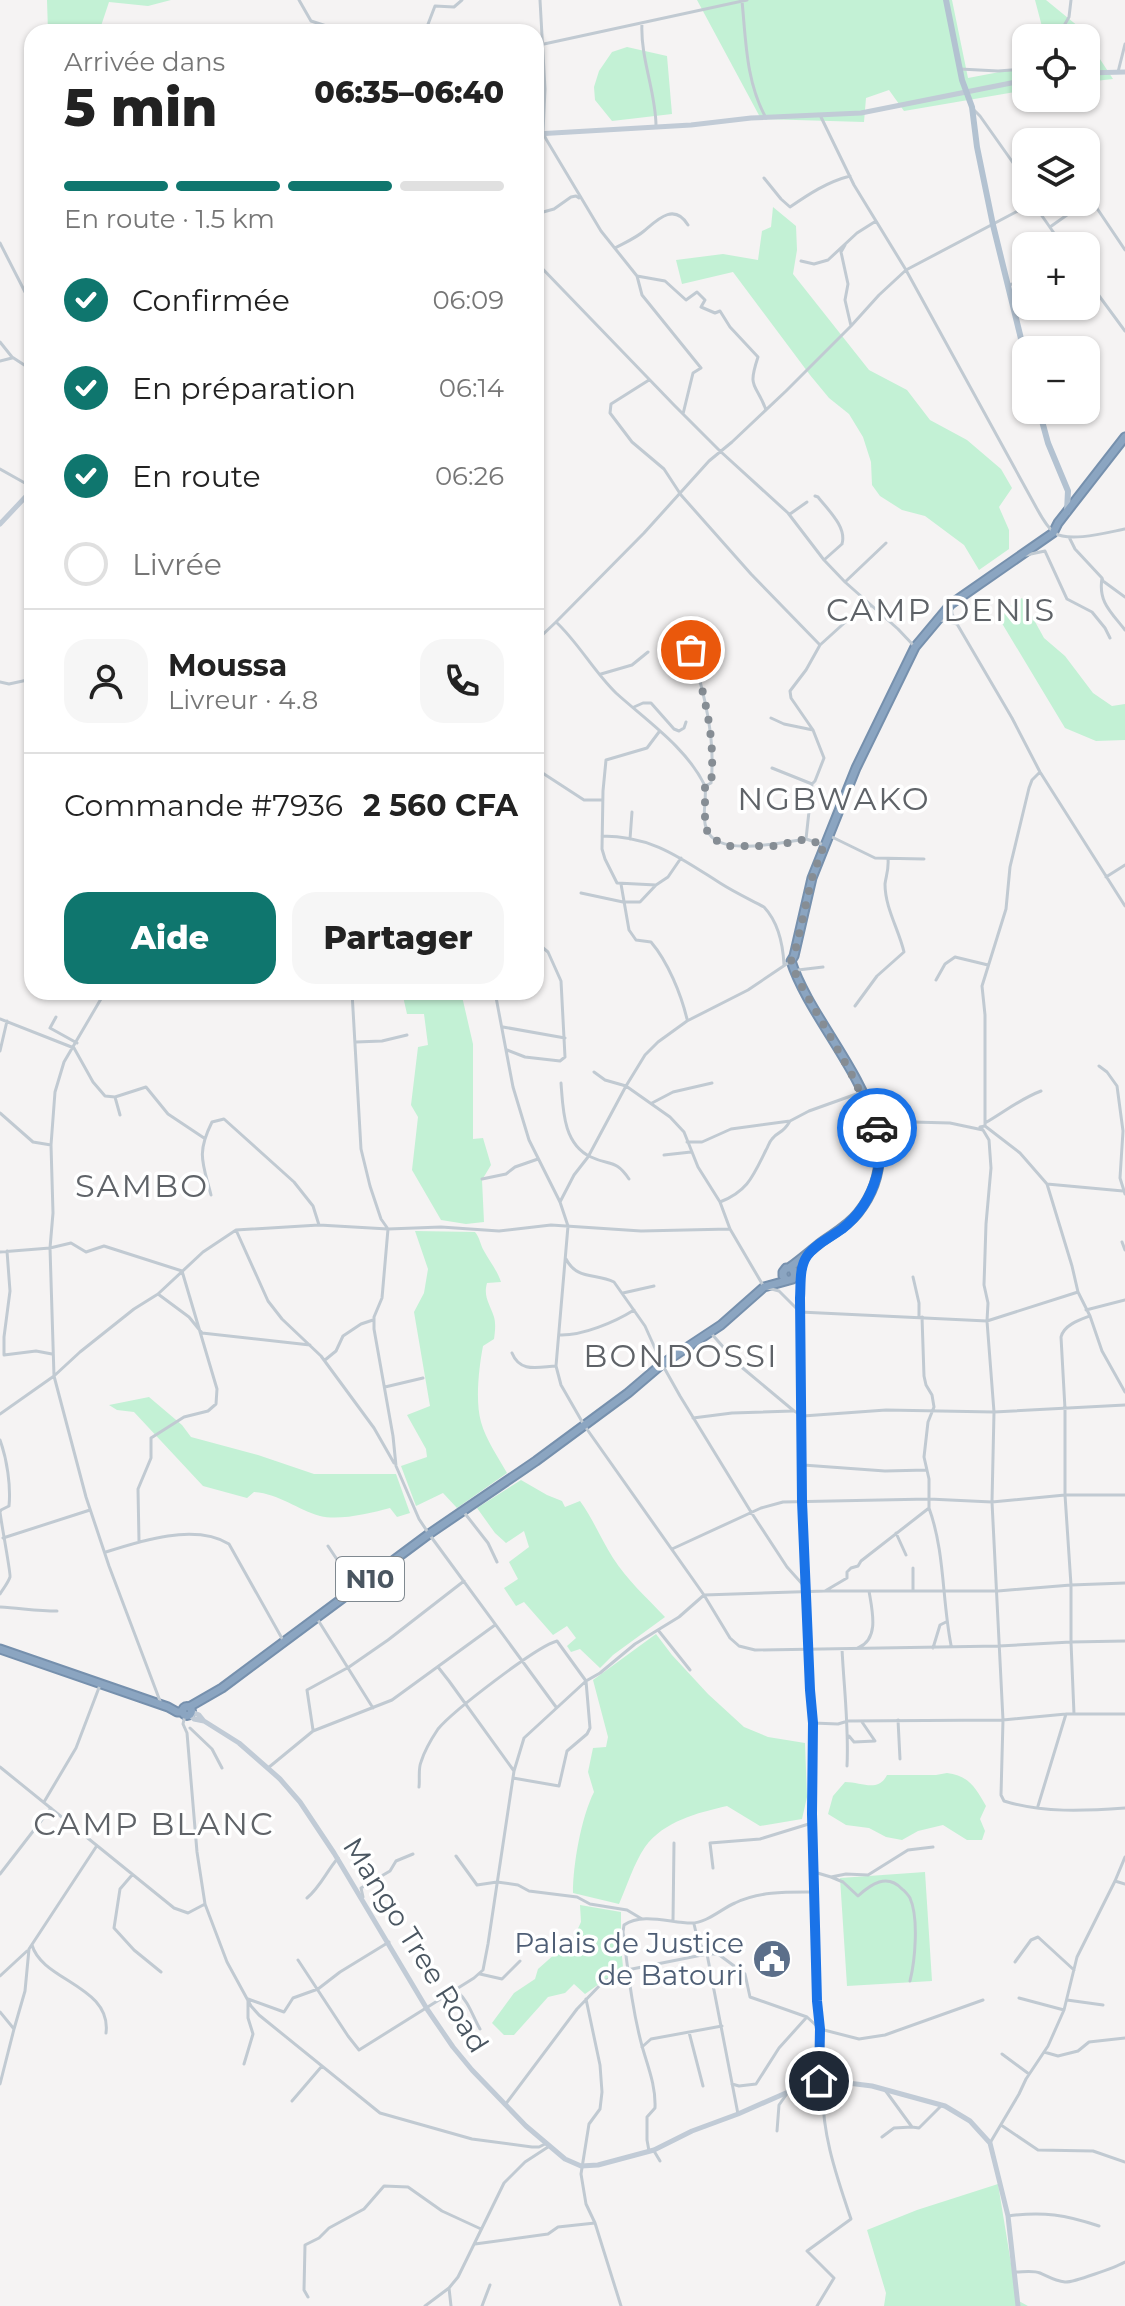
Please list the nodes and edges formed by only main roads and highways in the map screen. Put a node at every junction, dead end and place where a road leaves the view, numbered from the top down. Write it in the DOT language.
graph roads {
  1 [pos="946,0"];
  2 [pos="1121,72"];
  3 [pos="1100,73"];
  4 [pos="1012,82"];
  5 [pos="967,90"];
  6 [pos="544,133"];
  7 [pos="1020,336"];
  8 [pos="1043,424"];
  9 [pos="1125,437"];
  10 [pos="1068,491"];
  11 [pos="1081,496"];
  12 [pos="24,498"];
  13 [pos="1067,512"];
  14 [pos="0,524"];
  15 [pos="0,1649"];
  16 [pos="188,1712"];
  17 [pos="1018,2306"];
  1 -- 5 [label="main road"];
  2 -- 3 [label="main road"];
  4 -- 5 [label="main road"];
  5 -- 6 [label="main road"];
  5 -- 7 [label="main road"];
  8 -- 10 [label="main road"];
  9 -- 11 [label="highway"];
  10 -- 11 [label="main road"];
  10 -- 13 [label="main road"];
  11 -- 13 [label="highway"];
  12 -- 14 [label="main road"];
  13 -- 16 [label="highway, N10"];
  15 -- 16 [label="highway"];
  16 -- 17 [label="main road, Mango Tree Road"];
}
